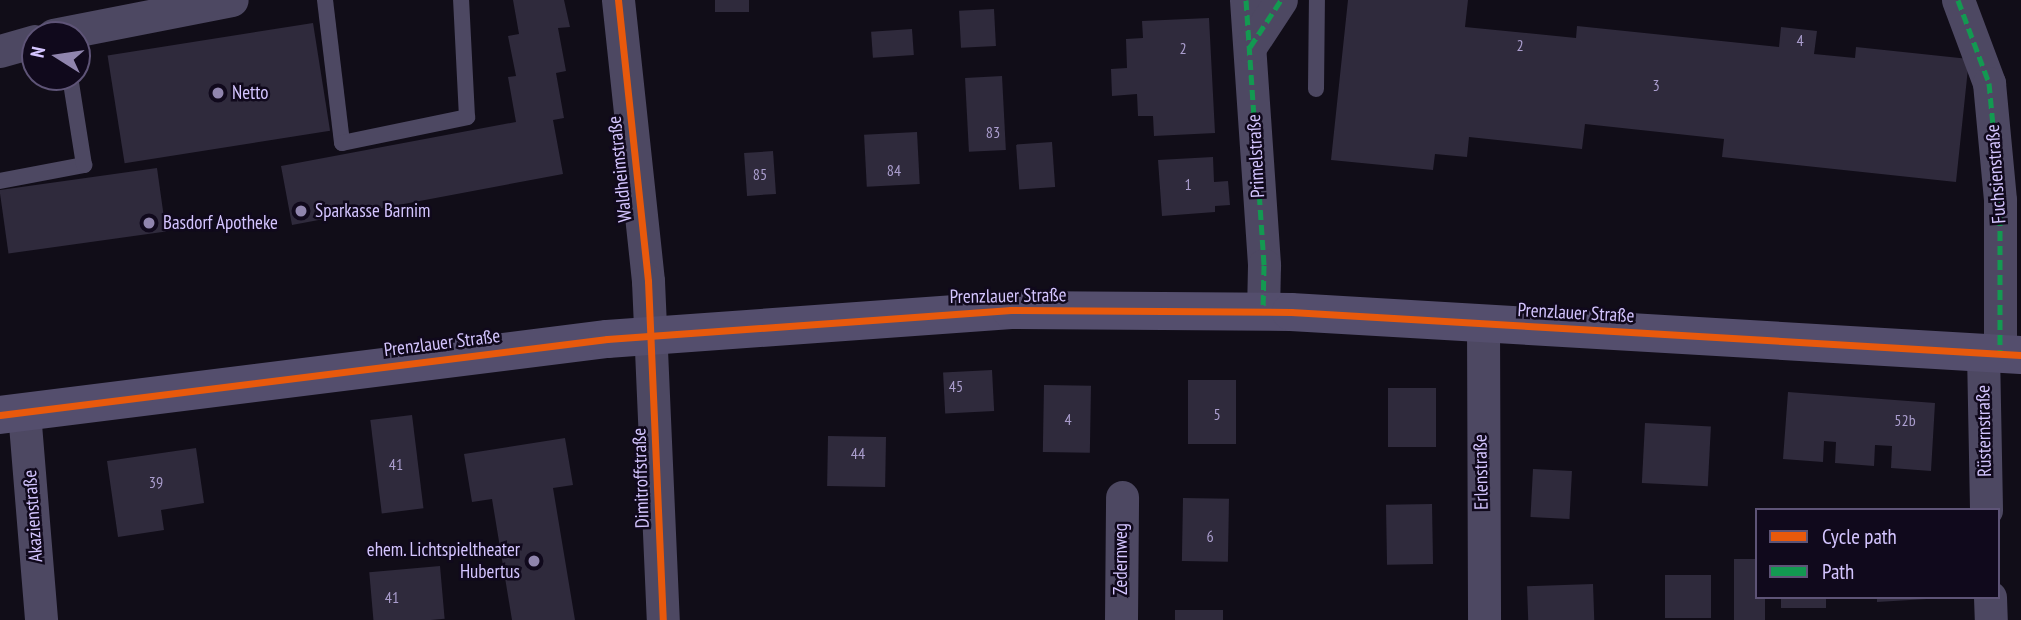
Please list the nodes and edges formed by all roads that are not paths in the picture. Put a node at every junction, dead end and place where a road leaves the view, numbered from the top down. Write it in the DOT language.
graph roads {
  1 [pos="232,0"];
  2 [pos="325,0"];
  3 [pos="461,0"];
  4 [pos="618,0"];
  5 [pos="1247,0"];
  6 [pos="1281,0"];
  7 [pos="1317,0"];
  8 [pos="1958,0"];
  9 [pos="91,28"];
  10 [pos="21,45"];
  11 [pos="1250,47"];
  12 [pos="0,51"];
  13 [pos="1316,89"];
  14 [pos="72,91"];
  15 [pos="0,181"];
  16 [pos="1262,312"];
  17 [pos="1483,323"];
  18 [pos="651,335"];
  19 [pos="2001,353"];
  20 [pos="12,413"];
  21 [pos="1122,497"];
  22 [pos="1986,508"];
  23 [pos="1990,599"];
  24 [pos="41,620"];
  25 [pos="663,620"];
  26 [pos="1121,620"];
  27 [pos="1483,620"];
  28 [pos="1991,620"];
  1 -- 9 [label="street"];
  2 -- 3 [label="lane"];
  4 -- 18 [label="street, Waldheimstraße"];
  5 -- 11 [label="street, Primelstraße"];
  6 -- 11 [label="street"];
  7 -- 13 [label="lane"];
  8 -- 19 [label="street, Fuchsienstraße"];
  10 -- 12 [label="street"];
  11 -- 16 [label="street, Primelstraße"];
  14 -- 15 [label="lane"];
  16 -- 17 [label="main road, Prenzlauer Straße"];
  16 -- 18 [label="main road, Prenzlauer Straße"];
  17 -- 19 [label="main road, Prenzlauer Straße"];
  17 -- 27 [label="street, Erlenstraße"];
  18 -- 20 [label="main road, Prenzlauer Straße"];
  18 -- 25 [label="street, Dimitroffstraße"];
  19 -- 22 [label="street, Rüsternstraße"];
  20 -- 24 [label="street, Akazienstraße"];
  21 -- 26 [label="street, Zedernweg"];
  23 -- 28 [label="street"];
}
